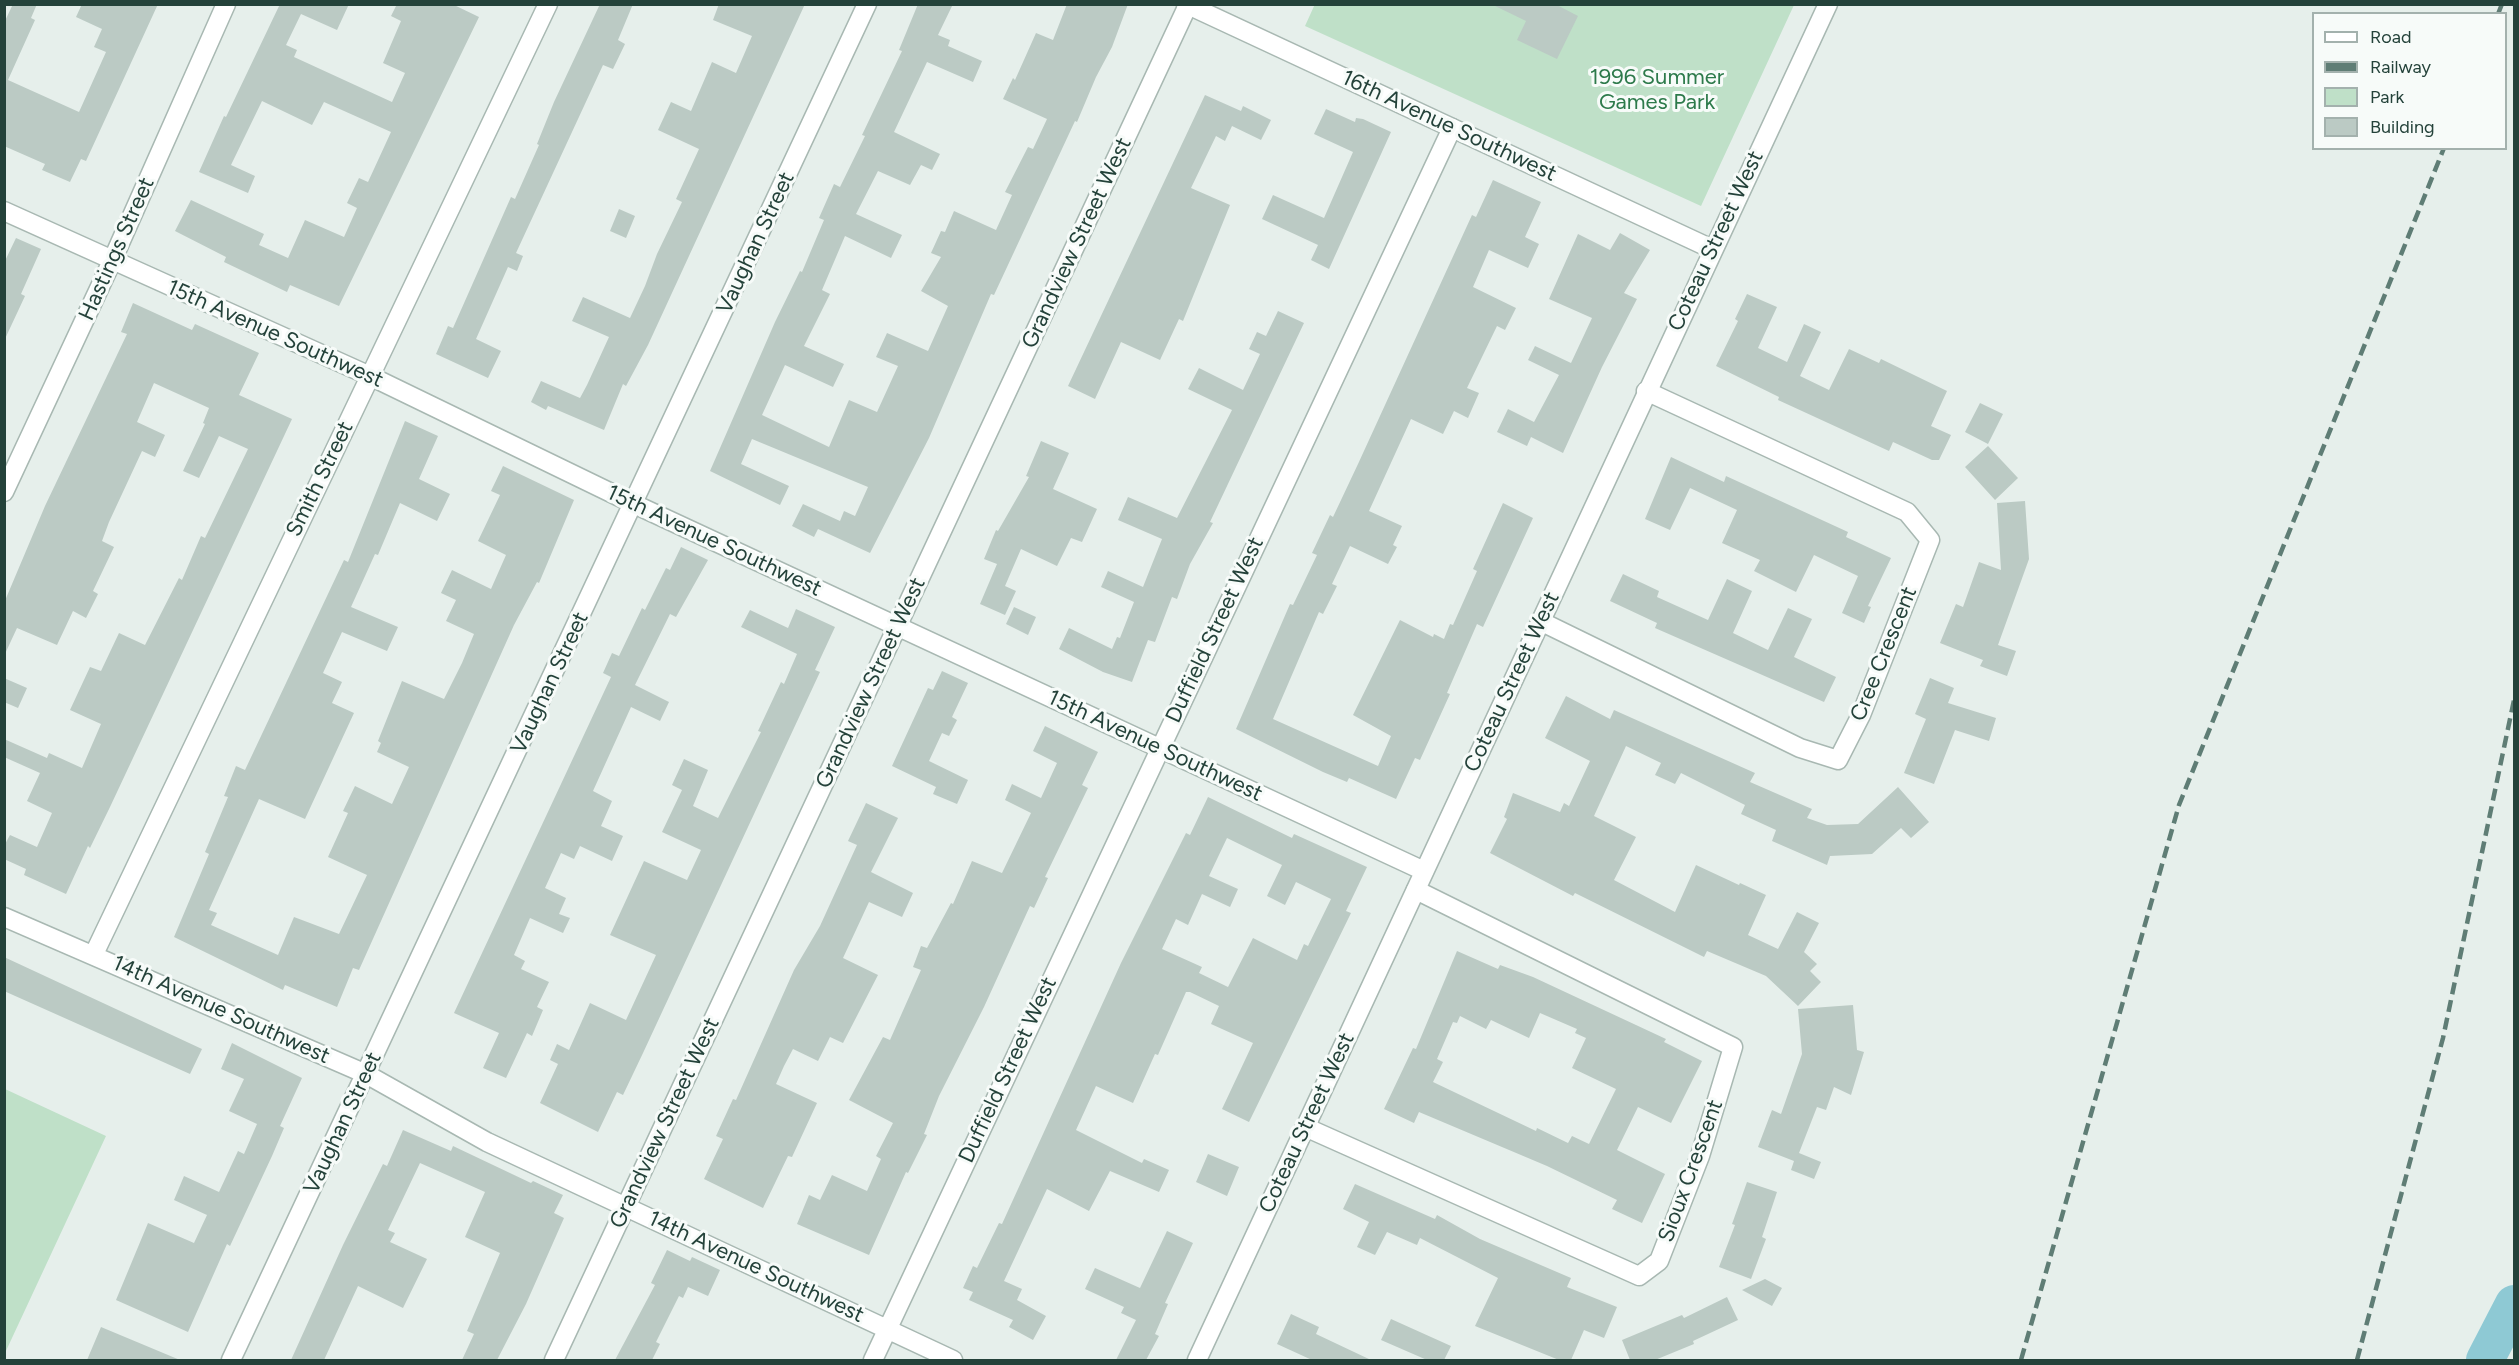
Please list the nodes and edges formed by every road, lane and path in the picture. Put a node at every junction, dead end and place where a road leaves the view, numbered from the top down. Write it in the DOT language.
graph roads {
  1 [pos="226,4"];
  2 [pos="548,4"];
  3 [pos="867,4"];
  4 [pos="1828,4"];
  5 [pos="1187,5"];
  6 [pos="1452,128"];
  7 [pos="4,211"];
  8 [pos="1712,249"];
  9 [pos="112,261"];
  10 [pos="370,376"];
  11 [pos="1646,391"];
  12 [pos="4,492"];
  13 [pos="634,504"];
  14 [pos="1540,621"];
  15 [pos="897,626"];
  16 [pos="1159,748"];
  17 [pos="1424,871"];
  18 [pos="1416,890"];
  19 [pos="4,917"];
  20 [pos="94,954"];
  21 [pos="366,1074"];
  22 [pos="1305,1127"];
  23 [pos="627,1206"];
  24 [pos="887,1329"];
  25 [pos="231,1360"];
  26 [pos="554,1360"];
  27 [pos="873,1360"];
  28 [pos="952,1360"];
  29 [pos="1197,1360"];
  1 -- 9 [label="street, Hastings Street"];
  2 -- 10 [label="street, Smith Street"];
  3 -- 13 [label="street, Vaughan Street"];
  4 -- 8 [label="street, Coteau Street West"];
  5 -- 6 [label="street, 16th Avenue Southwest"];
  5 -- 15 [label="street, Grandview Street West"];
  6 -- 8 [label="street, 16th Avenue Southwest"];
  6 -- 16 [label="street, Duffield Street West"];
  7 -- 9 [label="street, 15th Avenue Southwest"];
  8 -- 11 [label="street, Coteau Street West"];
  9 -- 10 [label="street, 15th Avenue Southwest"];
  9 -- 12 [label="street, Hastings Street"];
  10 -- 13 [label="street, 15th Avenue Southwest"];
  10 -- 20 [label="street, Smith Street"];
  11 -- 14 [label="street, Coteau Street West"];
  11 -- 14 [label="street, Cree Crescent"];
  13 -- 15 [label="street, 15th Avenue Southwest"];
  13 -- 21 [label="street, Vaughan Street"];
  14 -- 17 [label="street, Coteau Street West"];
  15 -- 16 [label="street, 15th Avenue Southwest"];
  15 -- 23 [label="street, Grandview Street West"];
  16 -- 17 [label="street, 15th Avenue Southwest"];
  16 -- 24 [label="street, Duffield Street West"];
  17 -- 18 [label="street, Coteau Street West"];
  18 -- 22 [label="street, Coteau Street West"];
  18 -- 22 [label="street, Sioux Crescent"];
  19 -- 20 [label="street, 14th Avenue Southwest"];
  20 -- 21 [label="street, 14th Avenue Southwest"];
  21 -- 23 [label="street, 14th Avenue Southwest"];
  21 -- 25 [label="street, Vaughan Street"];
  22 -- 29 [label="street, Coteau Street West"];
  23 -- 24 [label="street, 14th Avenue Southwest"];
  23 -- 26 [label="street, Grandview Street West"];
  24 -- 27 [label="street, Duffield Street West"];
  24 -- 28 [label="street, 14th Avenue Southwest"];
}
